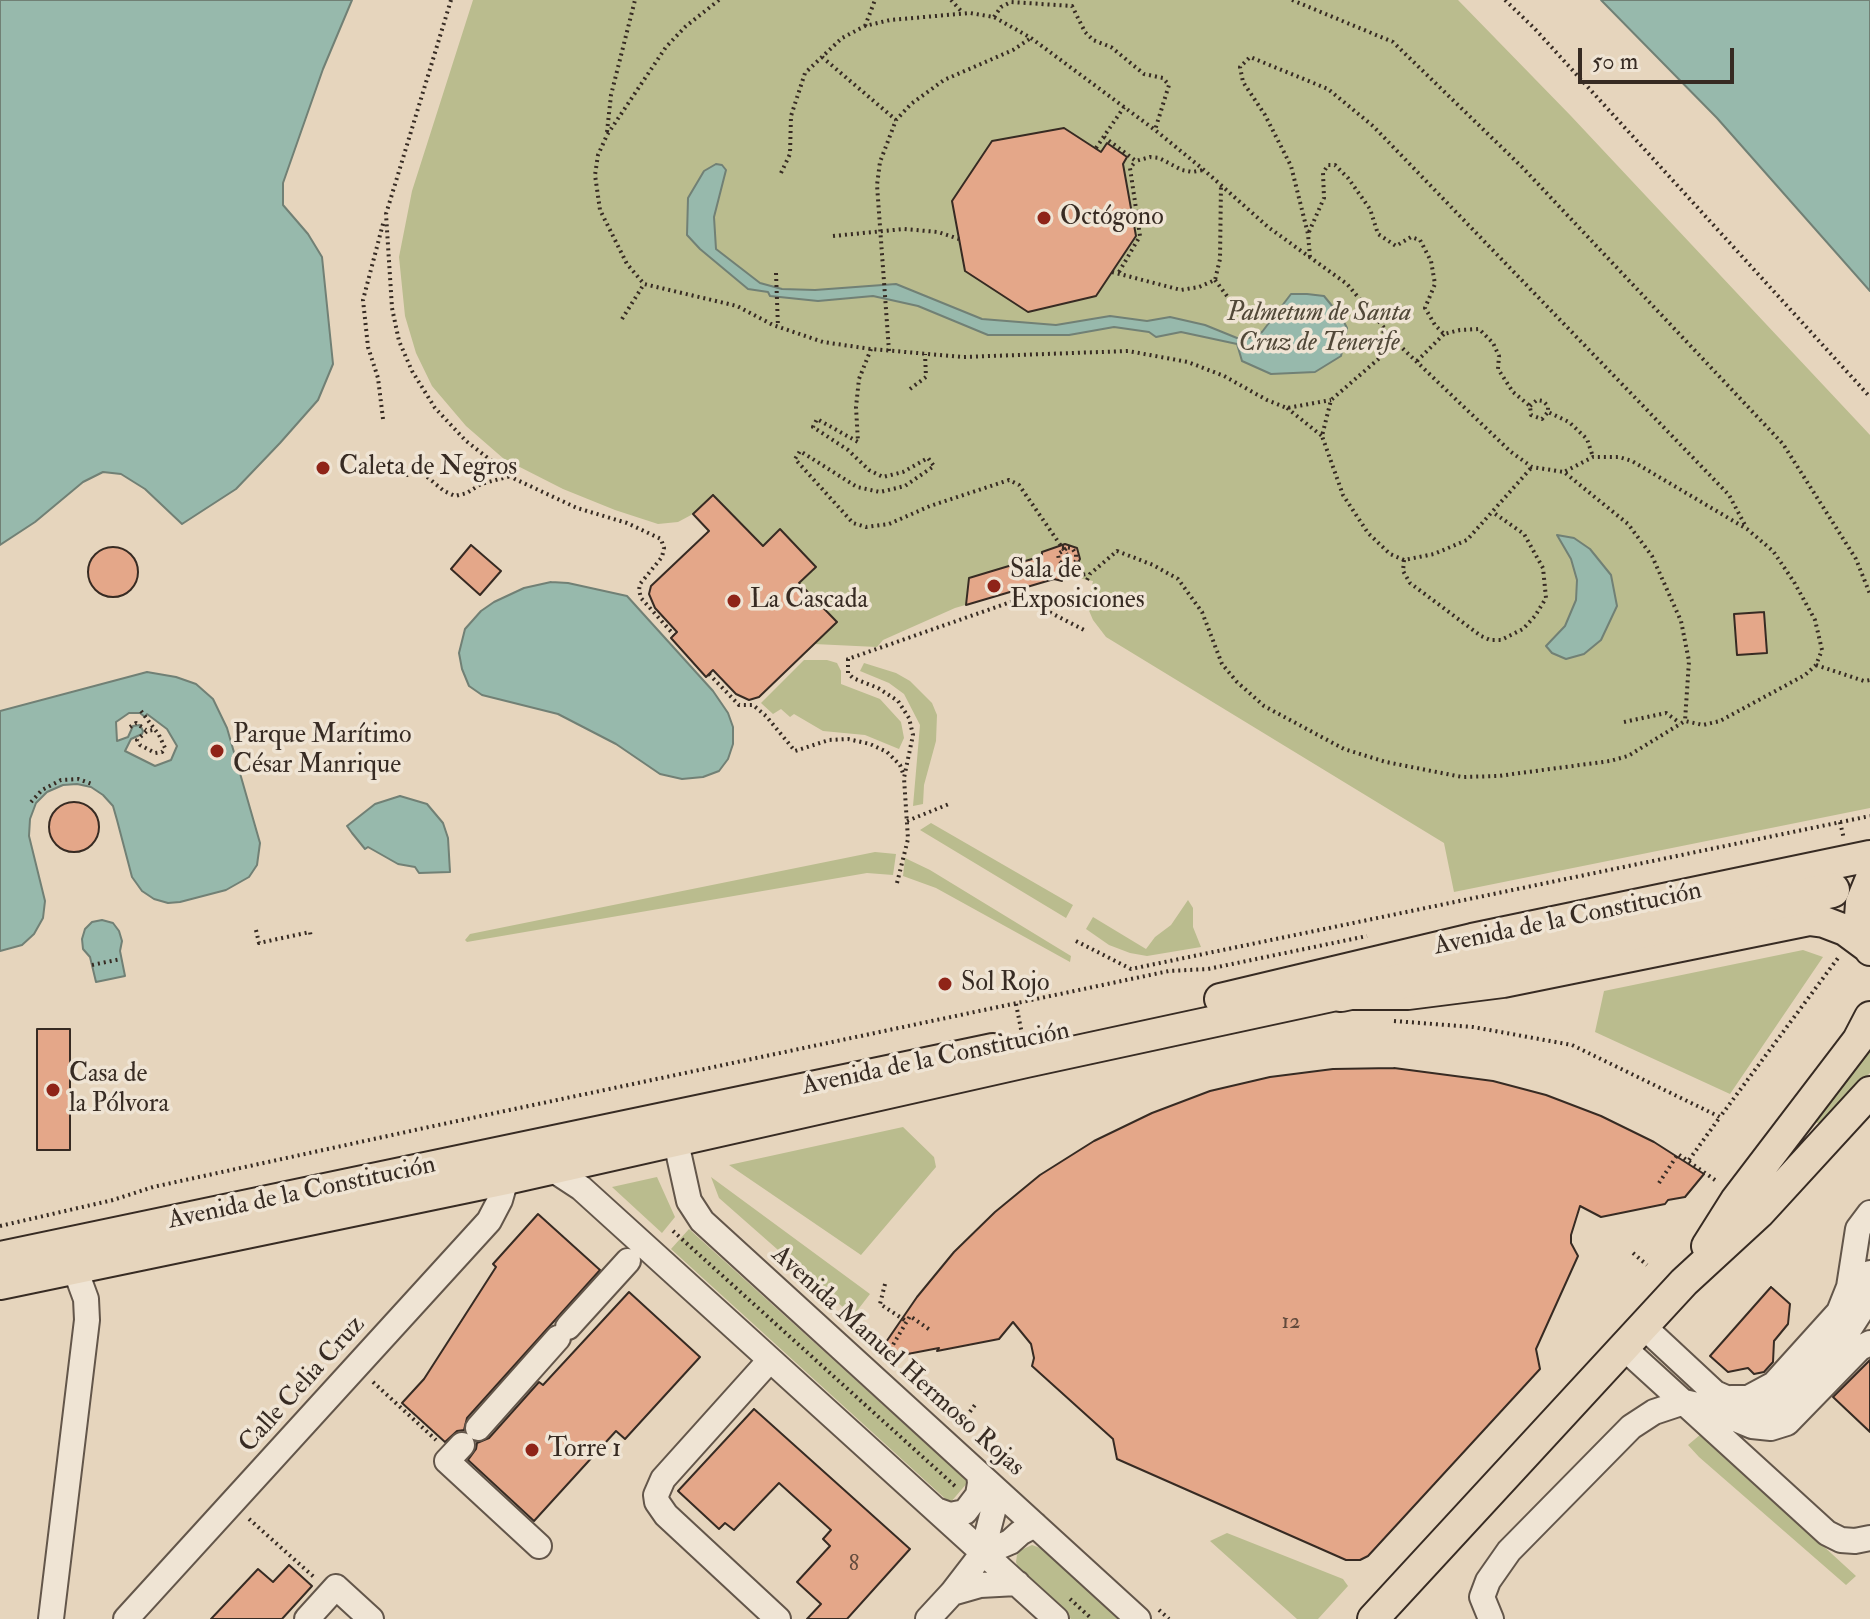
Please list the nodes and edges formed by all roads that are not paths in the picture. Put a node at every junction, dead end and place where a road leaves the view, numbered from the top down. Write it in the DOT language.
graph roads {
  1 [pos="1870,856"];
  2 [pos="1870,881"];
  3 [pos="1832,890"];
  4 [pos="1869,948"];
  5 [pos="1341,994"];
  6 [pos="1870,1017"];
  7 [pos="1870,1092"];
  8 [pos="673,1128"];
  9 [pos="552,1169"];
  10 [pos="506,1179"];
  11 [pos="1870,1213"];
  12 [pos="0,1257"];
  13 [pos="628,1261"];
  14 [pos="75,1269"];
  15 [pos="1869,1279"];
  16 [pos="1684,1282"];
  17 [pos="0,1284"];
  18 [pos="1845,1301"];
  19 [pos="1846,1334"];
  20 [pos="1633,1337"];
  21 [pos="1870,1343"];
  22 [pos="770,1360"];
  23 [pos="1715,1393"];
  24 [pos="1684,1402"];
  25 [pos="979,1474"];
  26 [pos="998,1492"];
  27 [pos="936,1510"];
  28 [pos="1035,1525"];
  29 [pos="1870,1538"];
  30 [pos="539,1546"];
  31 [pos="982,1554"];
  32 [pos="1017,1583"];
  33 [pos="952,1593"];
  34 [pos="51,1619"];
  35 [pos="126,1619"];
  36 [pos="307,1619"];
  37 [pos="371,1619"];
  38 [pos="778,1619"];
  39 [pos="928,1619"];
  40 [pos="1056,1619"];
  41 [pos="1138,1619"];
  42 [pos="1373,1619"];
  43 [pos="1491,1619"];
  1 -- 8 [label="main road, Avenida de la Constitución"];
  2 -- 4 [label="main road"];
  3 -- 5 [label="highway, Avenida de la Constitución"];
  4 -- 5 [label="main road"];
  5 -- 8 [label="main road, Avenida de la Constitución"];
  6 -- 16 [label="main road"];
  7 -- 16 [label="main road"];
  8 -- 9 [label="main road, Avenida de la Constitución"];
  8 -- 12 [label="main road, Avenida de la Constitución"];
  8 -- 25 [label="street, Avenida Manuel Hermoso Rojas"];
  9 -- 10 [label="main road, Avenida de la Constitución"];
  9 -- 22 [label="street"];
  10 -- 14 [label="main road, Avenida de la Constitución"];
  10 -- 35 [label="street, Calle Celia Cruz"];
  11 -- 18 [label="street"];
  13 -- 30 [label="street"];
  14 -- 17 [label="main road, Avenida de la Constitución"];
  14 -- 34 [label="street"];
  15 -- 18 [label="street"];
  15 -- 19 [label="street"];
  16 -- 20 [label="main road"];
  18 -- 19 [label="street"];
  18 -- 23 [label="street"];
  19 -- 23 [label="street"];
  20 -- 23 [label="street"];
  20 -- 24 [label="street"];
  20 -- 42 [label="main road"];
  21 -- 24 [label="street"];
  22 -- 27 [label="street"];
  22 -- 38 [label="street"];
  24 -- 29 [label="street"];
  24 -- 43 [label="street"];
  25 -- 26 [label="street, Avenida Manuel Hermoso Rojas"];
  25 -- 27 [label="street"];
  26 -- 28 [label="street, Avenida Manuel Hermoso Rojas"];
  26 -- 31 [label="street"];
  27 -- 31 [label="street"];
  28 -- 31 [label="street"];
  28 -- 41 [label="street, Avenida Manuel Hermoso Rojas"];
  31 -- 32 [label="street"];
  31 -- 33 [label="street"];
  32 -- 33 [label="street"];
  32 -- 40 [label="street"];
  33 -- 39 [label="street"];
  36 -- 37 [label="street"];
}
